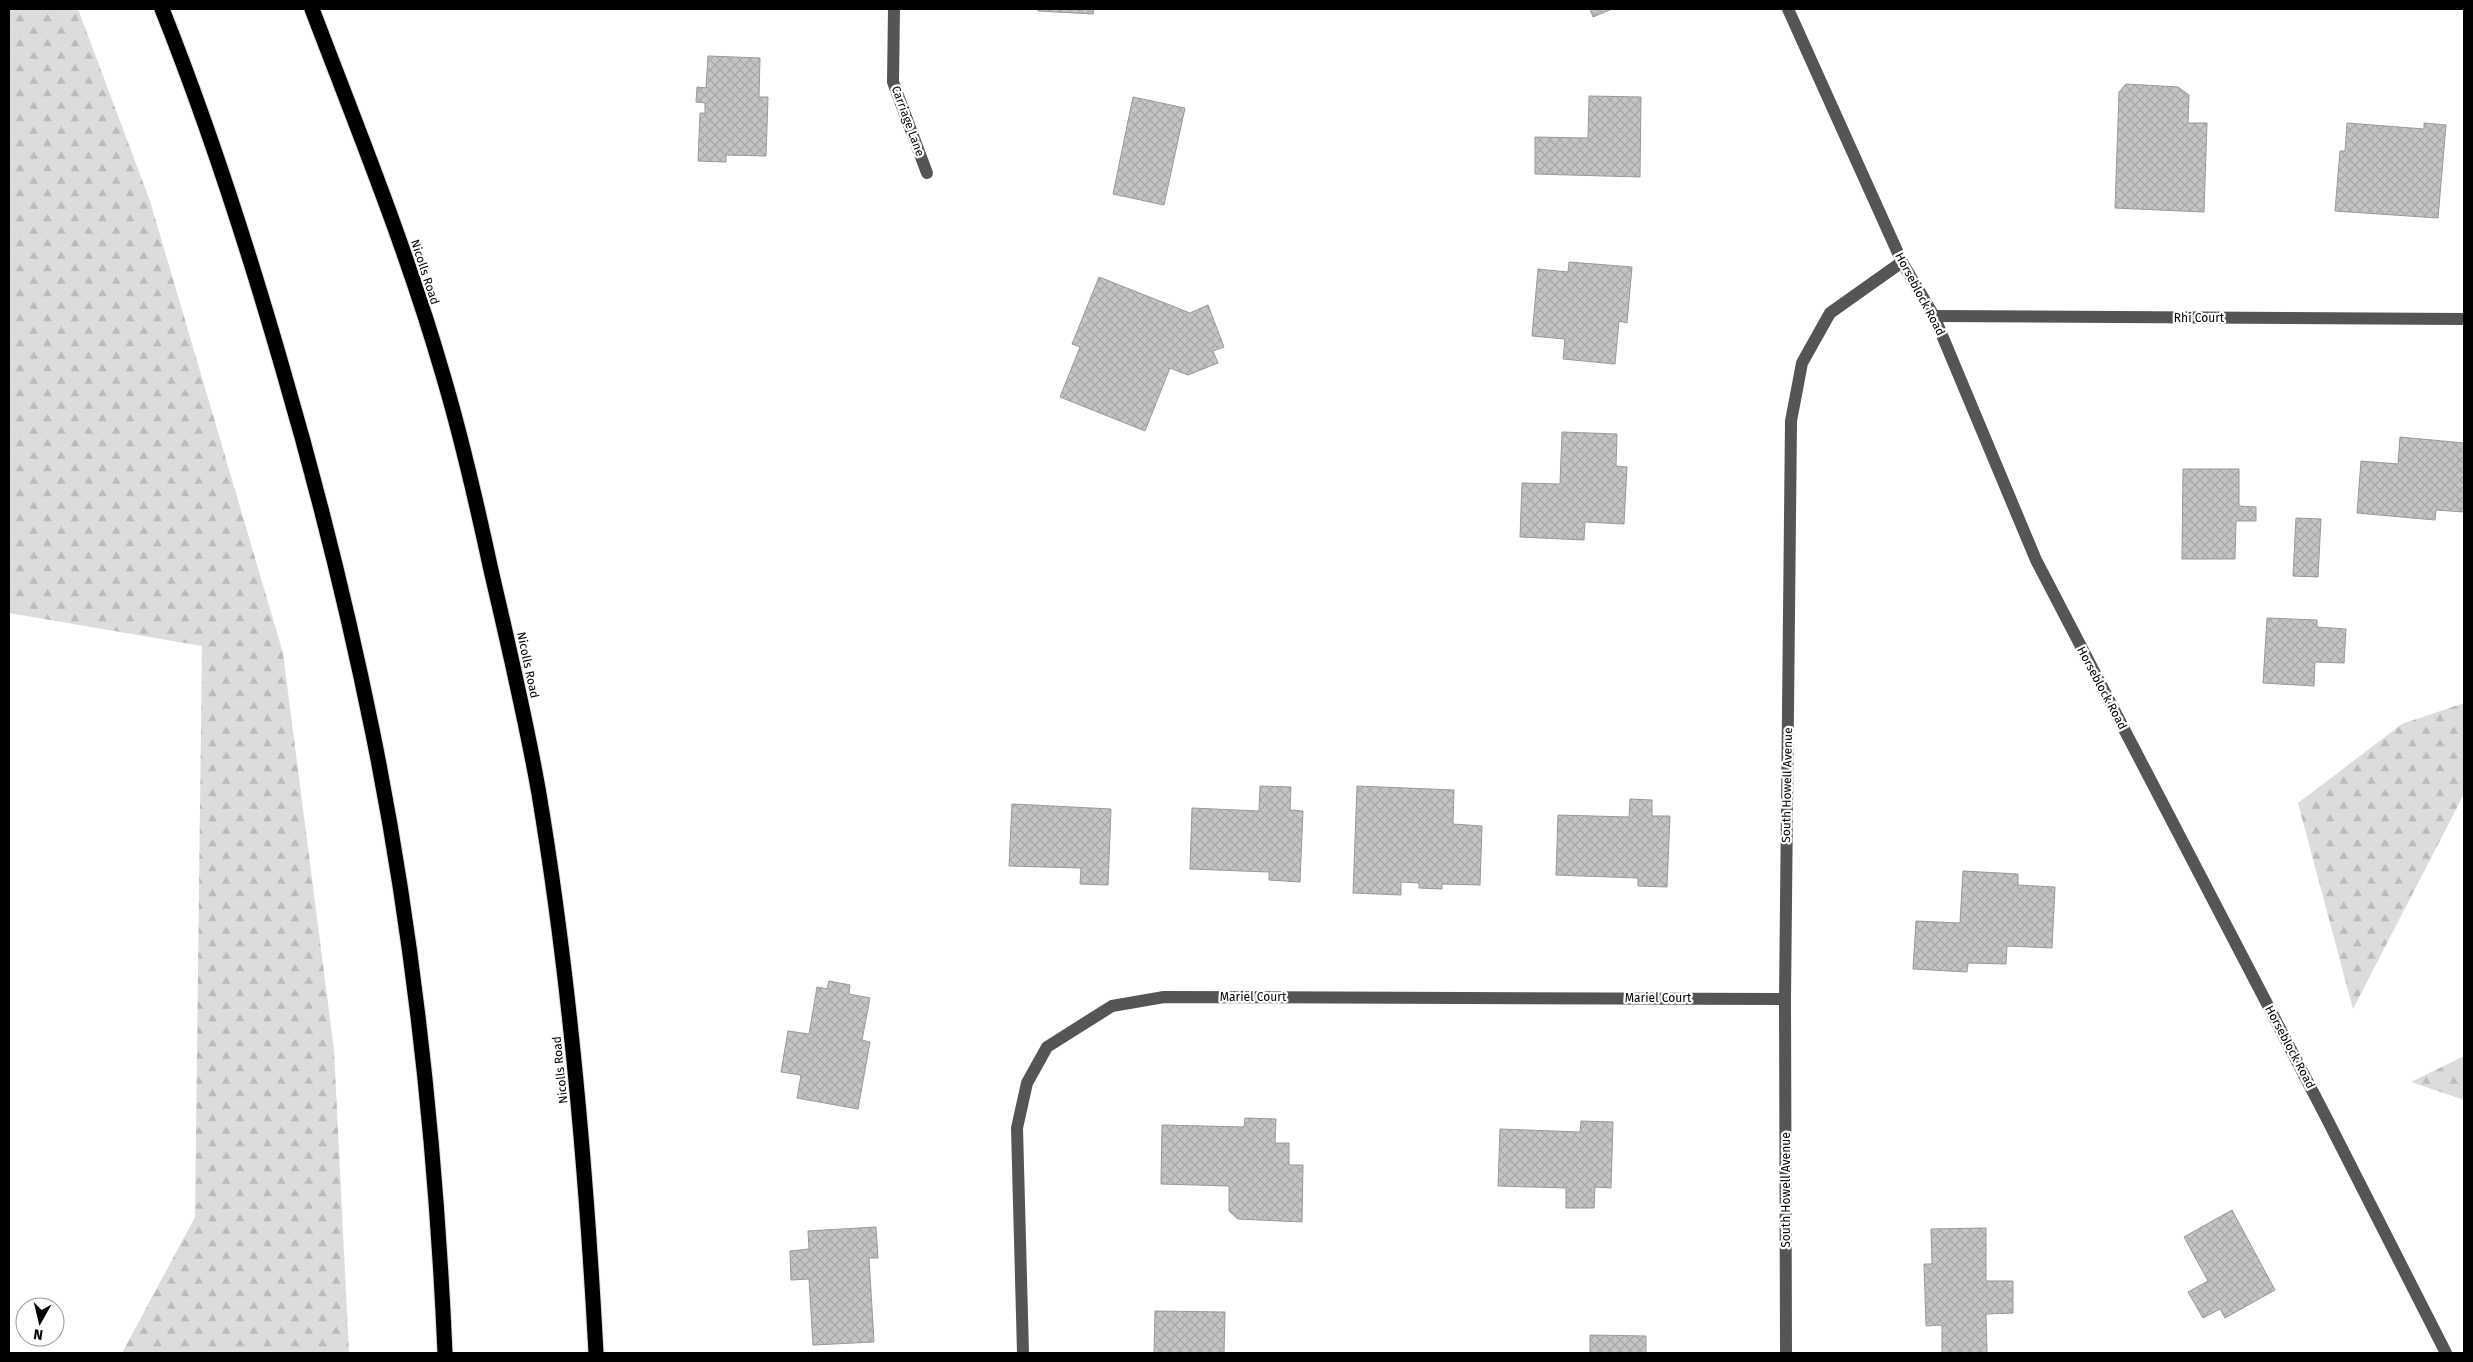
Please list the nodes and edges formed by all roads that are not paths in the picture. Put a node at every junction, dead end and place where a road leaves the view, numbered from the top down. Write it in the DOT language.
graph roads {
  1 [pos="162,9"];
  2 [pos="312,9"];
  3 [pos="894,9"];
  4 [pos="1788,9"];
  5 [pos="927,173"];
  6 [pos="1902,262"];
  7 [pos="1934,316"];
  8 [pos="2464,320"];
  9 [pos="1785,998"];
  10 [pos="445,1353"];
  11 [pos="596,1353"];
  12 [pos="1022,1353"];
  13 [pos="1786,1353"];
  14 [pos="2446,1353"];
  1 -- 10 [label="highway"];
  2 -- 11 [label="highway, Nicolls Road"];
  3 -- 5 [label="street, Carriage Lane"];
  4 -- 6 [label="street, Horseblock Road"];
  6 -- 7 [label="street, Horseblock Road"];
  6 -- 9 [label="street, South Howell Avenue"];
  7 -- 8 [label="street, Rhi Court"];
  7 -- 14 [label="street, Horseblock Road"];
  9 -- 12 [label="street, Mariel Court"];
  9 -- 13 [label="street, South Howell Avenue"];
}
